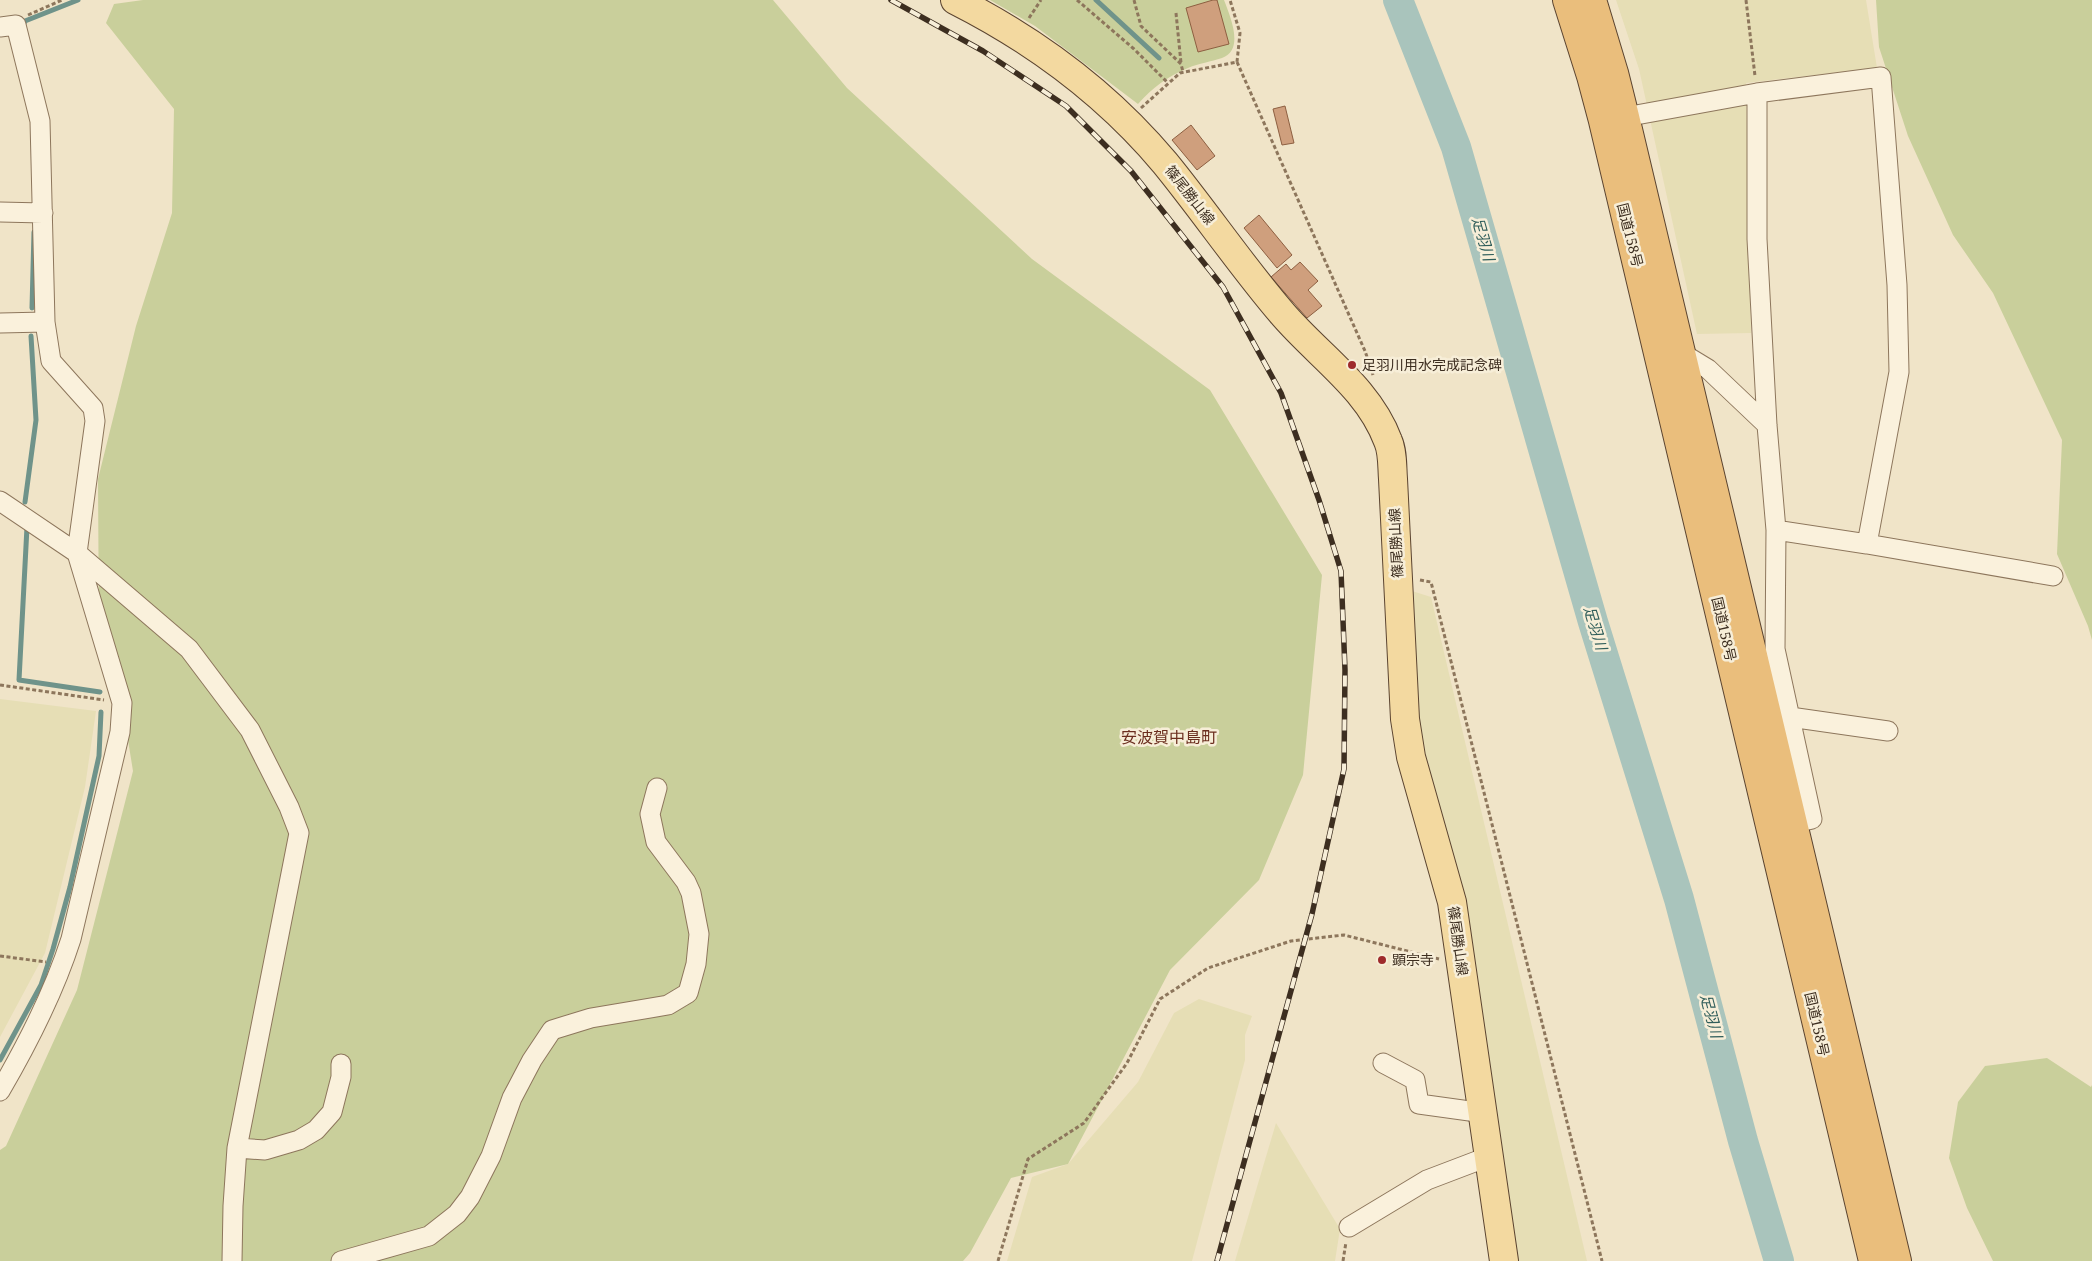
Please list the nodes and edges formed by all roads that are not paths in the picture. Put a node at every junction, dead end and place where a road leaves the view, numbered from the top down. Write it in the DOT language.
graph roads {
  1 [pos="955,0"];
  2 [pos="1567,0"];
  3 [pos="1592,0"];
  4 [pos="8,26"];
  5 [pos="1758,93"];
  6 [pos="1614,119"];
  7 [pos="0,212"];
  8 [pos="42,213"];
  9 [pos="45,322"];
  10 [pos="0,323"];
  11 [pos="1680,352"];
  12 [pos="1767,425"];
  13 [pos="0,501"];
  14 [pos="1776,530"];
  15 [pos="1867,544"];
  16 [pos="77,553"];
  17 [pos="2054,576"];
  18 [pos="1790,717"];
  19 [pos="1888,731"];
  20 [pos="657,788"];
  21 [pos="1782,826"];
  22 [pos="1383,1063"];
  23 [pos="340,1064"];
  24 [pos="0,1091"];
  25 [pos="1484,1113"];
  26 [pos="237,1148"];
  27 [pos="1490,1156"];
  28 [pos="1349,1227"];
  29 [pos="232,1261"];
  30 [pos="341,1261"];
  31 [pos="1504,1261"];
  32 [pos="1872,1261"];
  33 [pos="1897,1261"];
  1 -- 25 [label="main road, 篠尾勝山線"];
  2 -- 6 [label="highway, 国道158号"];
  3 -- 6 [label="highway, 国道158号"];
  4 -- 8 [label="street"];
  5 -- 6 [label="street"];
  5 -- 12 [label="street"];
  5 -- 15 [label="street"];
  6 -- 11 [label="highway, 国道158号"];
  6 -- 21 [label="highway, 国道158号"];
  7 -- 8 [label="street"];
  8 -- 9 [label="street"];
  9 -- 10 [label="street"];
  9 -- 16 [label="street"];
  11 -- 12 [label="street"];
  11 -- 21 [label="highway, 国道158号"];
  12 -- 14 [label="street"];
  13 -- 16 [label="street"];
  14 -- 15 [label="street"];
  14 -- 18 [label="street"];
  15 -- 17 [label="street"];
  16 -- 24 [label="street"];
  16 -- 26 [label="street"];
  18 -- 19 [label="street"];
  18 -- 21 [label="street"];
  20 -- 30 [label="street"];
  21 -- 32 [label="highway, 国道158号"];
  21 -- 33 [label="highway, 国道158号"];
  22 -- 25 [label="street"];
  23 -- 26 [label="street"];
  25 -- 27 [label="main road, 篠尾勝山線"];
  26 -- 29 [label="street"];
  27 -- 28 [label="street"];
  27 -- 31 [label="main road, 篠尾勝山線"];
}
